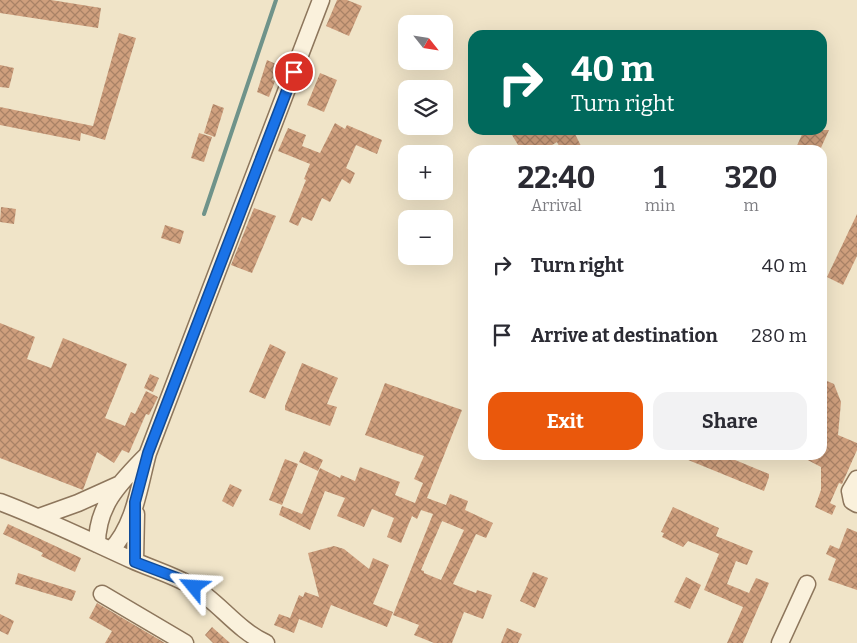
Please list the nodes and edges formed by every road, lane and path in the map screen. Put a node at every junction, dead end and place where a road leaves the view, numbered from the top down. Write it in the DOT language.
graph roads {
  1 [pos="321,0"];
  2 [pos="148,453"];
  3 [pos="857,479"];
  4 [pos="118,485"];
  5 [pos="0,502"];
  6 [pos="135,502"];
  7 [pos="857,504"];
  8 [pos="39,517"];
  9 [pos="104,547"];
  10 [pos="135,562"];
  11 [pos="807,584"];
  12 [pos="102,594"];
  13 [pos="252,640"];
  14 [pos="185,643"];
  15 [pos="266,643"];
  16 [pos="780,643"];
  1 -- 2 [label="street"];
  2 -- 4 [label="street"];
  2 -- 6 [label="street"];
  3 -- 7 [label="street"];
  4 -- 8 [label="street"];
  4 -- 9 [label="street"];
  5 -- 8 [label="street"];
  6 -- 9 [label="street"];
  6 -- 10 [label="street"];
  8 -- 9 [label="street"];
  9 -- 10 [label="street"];
  10 -- 13 [label="street"];
  11 -- 16 [label="street"];
  12 -- 14 [label="street"];
  13 -- 15 [label="street"];
}
